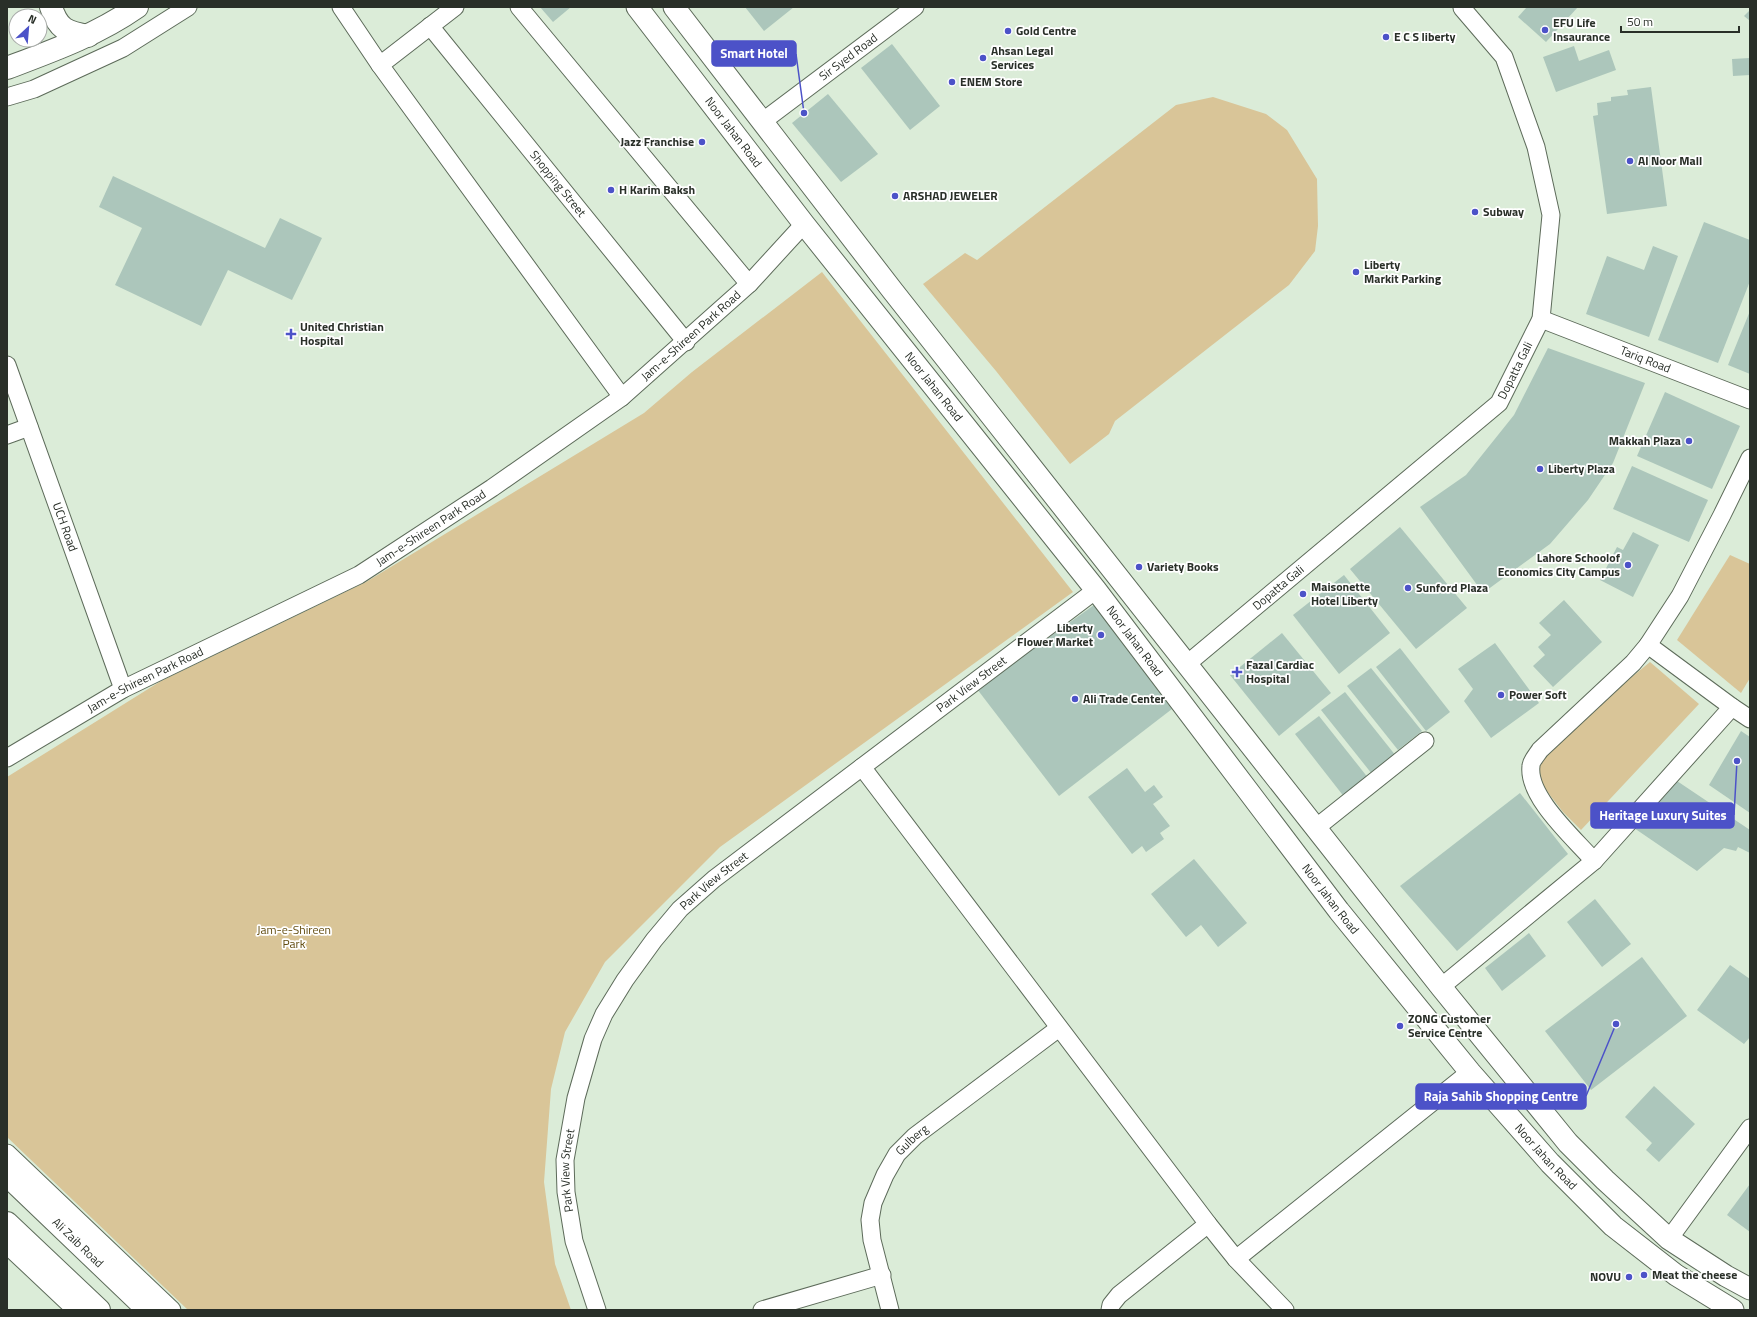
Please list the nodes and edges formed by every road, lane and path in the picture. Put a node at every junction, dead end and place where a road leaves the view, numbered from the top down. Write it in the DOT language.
graph roads {
  1 [pos="51,7"];
  2 [pos="137,7"];
  3 [pos="188,7"];
  4 [pos="341,7"];
  5 [pos="454,7"];
  6 [pos="519,7"];
  7 [pos="637,7"];
  8 [pos="674,7"];
  9 [pos="915,7"];
  10 [pos="1462,8"];
  11 [pos="430,26"];
  12 [pos="88,36"];
  13 [pos="380,65"];
  14 [pos="7,68"];
  15 [pos="7,97"];
  16 [pos="762,122"];
  17 [pos="804,224"];
  18 [pos="749,284"];
  19 [pos="1541,319"];
  20 [pos="686,342"];
  21 [pos="7,365"];
  22 [pos="622,397"];
  23 [pos="1750,400"];
  24 [pos="29,427"];
  25 [pos="7,434"];
  26 [pos="1750,458"];
  27 [pos="1096,590"];
  28 [pos="1648,645"];
  29 [pos="1187,664"];
  30 [pos="124,689"];
  31 [pos="1732,707"];
  32 [pos="1750,718"];
  33 [pos="1425,741"];
  34 [pos="7,758"];
  35 [pos="862,767"];
  36 [pos="1317,827"];
  37 [pos="1594,860"];
  38 [pos="1441,987"];
  39 [pos="1060,1028"];
  40 [pos="1470,1072"];
  41 [pos="1750,1128"];
  42 [pos="7,1153"];
  43 [pos="7,1175"];
  44 [pos="7,1223"];
  45 [pos="1208,1224"];
  46 [pos="1669,1239"];
  47 [pos="7,1245"];
  48 [pos="1236,1259"];
  49 [pos="882,1275"];
  50 [pos="1750,1289"];
  51 [pos="76,1310"];
  52 [pos="99,1310"];
  53 [pos="148,1310"];
  54 [pos="172,1310"];
  55 [pos="597,1310"];
  56 [pos="762,1310"];
  57 [pos="890,1310"];
  58 [pos="1110,1310"];
  59 [pos="1285,1310"];
  60 [pos="1733,1310"];
  1 -- 12 [label="main road"];
  2 -- 12 [label="main road"];
  3 -- 15 [label="street"];
  4 -- 13 [label="street"];
  5 -- 11 [label="street"];
  6 -- 18 [label="street"];
  7 -- 17 [label="street, Noor Jahan Road"];
  8 -- 16 [label="street"];
  9 -- 16 [label="street, Sir Syed Road"];
  10 -- 19 [label="street, Dopatta Gali"];
  11 -- 13 [label="street"];
  11 -- 20 [label="street, Shopping Street"];
  12 -- 14 [label="main road"];
  13 -- 22 [label="street"];
  16 -- 29 [label="street"];
  17 -- 18 [label="street, Jam-e-Shireen Park Road"];
  17 -- 27 [label="street, Noor Jahan Road"];
  18 -- 20 [label="street, Jam-e-Shireen Park Road"];
  19 -- 23 [label="street, Tariq Road"];
  19 -- 29 [label="street, Dopatta Gali"];
  20 -- 22 [label="street, Jam-e-Shireen Park Road"];
  21 -- 24 [label="street, UCH Road"];
  22 -- 30 [label="street, Jam-e-Shireen Park Road"];
  24 -- 25 [label="street"];
  24 -- 30 [label="street, UCH Road"];
  26 -- 28 [label="street"];
  27 -- 35 [label="street, Park View Street"];
  27 -- 40 [label="street, Noor Jahan Road"];
  28 -- 31 [label="street"];
  28 -- 37 [label="street"];
  29 -- 36 [label="street"];
  30 -- 34 [label="street, Jam-e-Shireen Park Road"];
  31 -- 32 [label="street"];
  31 -- 37 [label="street"];
  33 -- 36 [label="street"];
  35 -- 39 [label="street"];
  35 -- 55 [label="street, Park View Street"];
  36 -- 38 [label="street"];
  37 -- 38 [label="street"];
  38 -- 46 [label="street"];
  39 -- 45 [label="street"];
  39 -- 49 [label="street, Gulberg"];
  40 -- 48 [label="street"];
  40 -- 60 [label="street, Noor Jahan Road"];
  41 -- 46 [label="street"];
  42 -- 54 [label="street"];
  43 -- 53 [label="main road, Ali Zaib Road"];
  44 -- 52 [label="main road"];
  45 -- 48 [label="street"];
  45 -- 58 [label="street"];
  46 -- 50 [label="street"];
  47 -- 51 [label="street"];
  48 -- 59 [label="street"];
  49 -- 56 [label="street"];
  49 -- 57 [label="street, Gulberg"];
}
